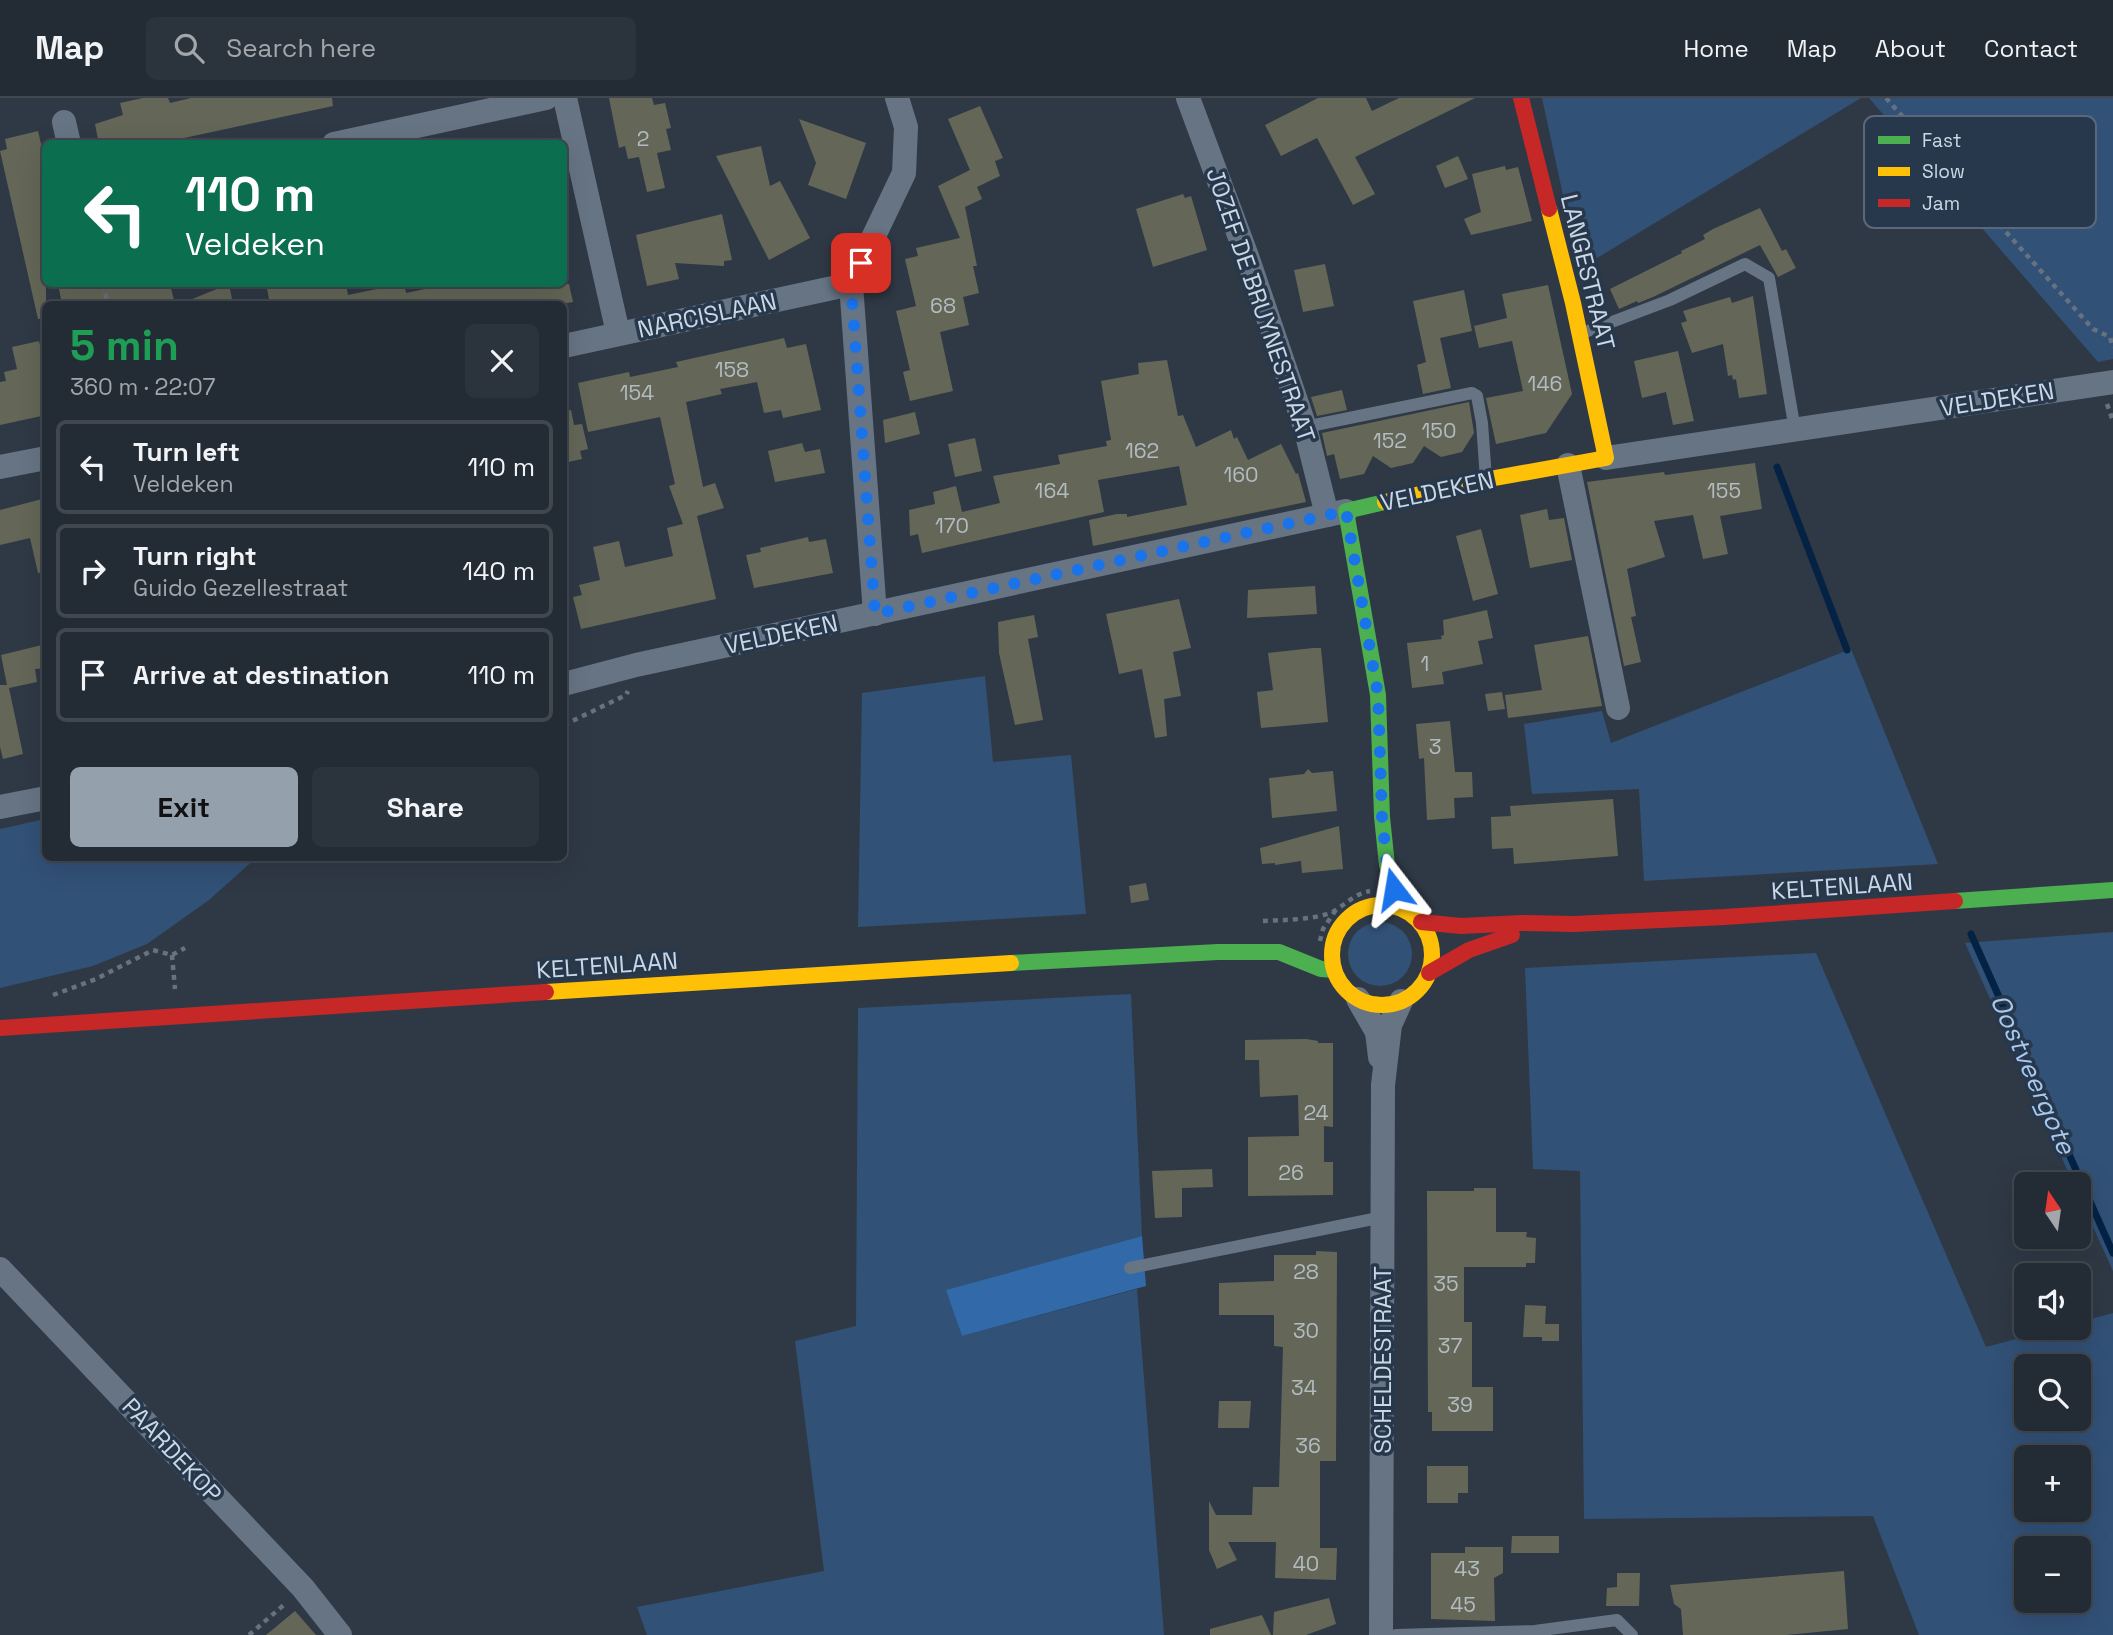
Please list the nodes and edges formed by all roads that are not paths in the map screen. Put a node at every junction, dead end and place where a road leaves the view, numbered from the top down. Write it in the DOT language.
graph roads {
  1 [pos="545,98"];
  2 [pos="565,98"];
  3 [pos="897,98"];
  4 [pos="1188,98"];
  5 [pos="1521,98"];
  6 [pos="352,140"];
  7 [pos="851,284"];
  8 [pos="618,334"];
  9 [pos="1580,334"];
  10 [pos="567,345"];
  11 [pos="2113,382"];
  12 [pos="1305,426"];
  13 [pos="1795,430"];
  14 [pos="1606,458"];
  15 [pos="42,459"];
  16 [pos="1568,465"];
  17 [pos="0,467"];
  18 [pos="1486,480"];
  19 [pos="1337,513"];
  20 [pos="875,614"];
  21 [pos="567,683"];
  22 [pos="1618,708"];
  23 [pos="42,799"];
  24 [pos="0,807"];
  25 [pos="1382,817"];
  26 [pos="2113,890"];
  27 [pos="1403,908"];
  28 [pos="1361,909"];
  29 [pos="1347,919"];
  30 [pos="1421,922"];
  31 [pos="1574,924"];
  32 [pos="1323,929"];
  33 [pos="1285,939"];
  34 [pos="1218,952"];
  35 [pos="1327,969"];
  36 [pos="1429,973"];
  37 [pos="1358,999"];
  38 [pos="1401,1002"];
  39 [pos="0,1028"];
  40 [pos="1383,1085"];
  41 [pos="1383,1217"];
  42 [pos="1130,1268"];
  43 [pos="0,1269"];
  44 [pos="340,1635"];
  45 [pos="1381,1635"];
  46 [pos="1396,1635"];
  47 [pos="1632,1635"];
  1 -- 6 [label="street"];
  2 -- 8 [label="street"];
  3 -- 7 [label="street"];
  4 -- 12 [label="street, JOZEF DE BRUYNESTRAAT"];
  5 -- 9 [label="main road, LANGESTRAAT"];
  7 -- 8 [label="street, NARCISLAAN"];
  7 -- 20 [label="street"];
  8 -- 10 [label="street, NARCISLAAN"];
  9 -- 13 [label="lane"];
  9 -- 14 [label="main road, LANGESTRAAT"];
  11 -- 13 [label="street, VELDEKEN"];
  12 -- 18 [label="lane"];
  12 -- 19 [label="street, JOZEF DE BRUYNESTRAAT"];
  13 -- 14 [label="street, VELDEKEN"];
  14 -- 16 [label="main road, VELDEKEN"];
  15 -- 17 [label="street"];
  16 -- 18 [label="main road, VELDEKEN"];
  16 -- 22 [label="street"];
  18 -- 19 [label="main road, VELDEKEN"];
  19 -- 20 [label="street, VELDEKEN"];
  19 -- 25 [label="main road"];
  20 -- 21 [label="street, VELDEKEN"];
  23 -- 24 [label="street"];
  25 -- 27 [label="main road"];
  25 -- 28 [label="main road"];
  26 -- 31 [label="main road, KELTENLAAN"];
  27 -- 28 [label="main road"];
  27 -- 30 [label="main road"];
  28 -- 29 [label="main road"];
  29 -- 32 [label="main road"];
  29 -- 35 [label="main road"];
  30 -- 31 [label="main road, KELTENLAAN"];
  30 -- 36 [label="main road"];
  31 -- 36 [label="main road, KELTENLAAN"];
  33 -- 34 [label="main road, KELTENLAAN"];
  34 -- 35 [label="main road, KELTENLAAN"];
  34 -- 39 [label="main road, KELTENLAAN"];
  35 -- 37 [label="main road"];
  36 -- 38 [label="main road, KELTENLAAN"];
  37 -- 38 [label="main road"];
  37 -- 40 [label="street, SCHELDESTRAAT"];
  38 -- 40 [label="street, SCHELDESTRAAT"];
  40 -- 41 [label="street, SCHELDESTRAAT"];
  41 -- 42 [label="lane"];
  41 -- 45 [label="street, SCHELDESTRAAT"];
  43 -- 44 [label="street, PAARDEKOP"];
  46 -- 47 [label="lane"];
}
